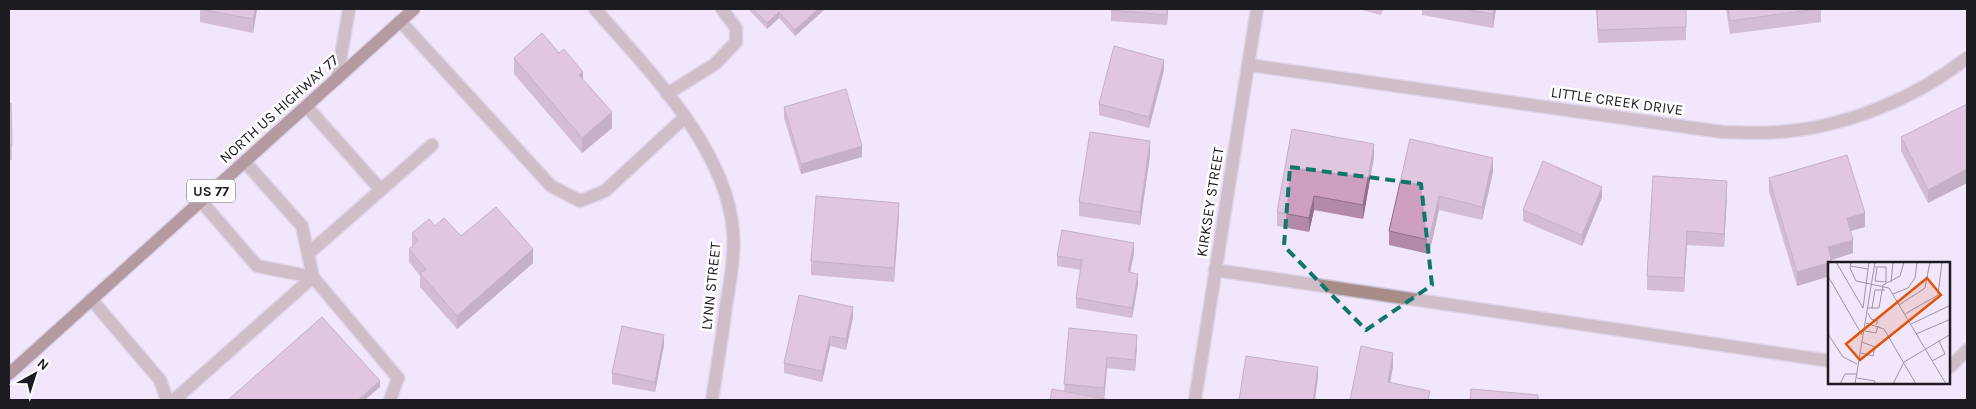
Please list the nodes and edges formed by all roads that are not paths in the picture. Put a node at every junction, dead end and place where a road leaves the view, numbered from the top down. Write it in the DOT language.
graph roads {
  1 [pos="348,9"];
  2 [pos="414,9"];
  3 [pos="595,9"];
  4 [pos="722,9"];
  5 [pos="1257,9"];
  6 [pos="400,21"];
  7 [pos="1967,58"];
  8 [pos="1249,64"];
  9 [pos="338,79"];
  10 [pos="667,94"];
  11 [pos="307,107"];
  12 [pos="686,117"];
  13 [pos="432,144"];
  14 [pos="245,162"];
  15 [pos="381,190"];
  16 [pos="200,200"];
  17 [pos="308,254"];
  18 [pos="1215,270"];
  19 [pos="313,278"];
  20 [pos="91,299"];
  21 [pos="1967,350"];
  22 [pos="1828,361"];
  23 [pos="1951,366"];
  24 [pos="9,374"];
  25 [pos="167,400"];
  26 [pos="174,400"];
  27 [pos="390,400"];
  28 [pos="712,400"];
  29 [pos="1195,400"];
  1 -- 9 [label="street"];
  2 -- 6 [label="main road, NORTH US HIGHWAY 77 / US 77"];
  3 -- 10 [label="street, LYNN STREET"];
  4 -- 10 [label="street"];
  5 -- 8 [label="street, KIRKSEY STREET"];
  6 -- 9 [label="main road, NORTH US HIGHWAY 77 / US 77"];
  6 -- 12 [label="street"];
  7 -- 8 [label="street, LITTLE CREEK DRIVE"];
  8 -- 18 [label="street, KIRKSEY STREET"];
  9 -- 11 [label="main road, NORTH US HIGHWAY 77 / US 77"];
  10 -- 12 [label="street, LYNN STREET"];
  11 -- 14 [label="main road, NORTH US HIGHWAY 77 / US 77"];
  11 -- 15 [label="street"];
  12 -- 28 [label="street, LYNN STREET"];
  13 -- 15 [label="street"];
  14 -- 16 [label="main road, NORTH US HIGHWAY 77 / US 77"];
  14 -- 17 [label="street"];
  15 -- 17 [label="street"];
  16 -- 19 [label="street"];
  16 -- 20 [label="main road, NORTH US HIGHWAY 77 / US 77"];
  17 -- 19 [label="street"];
  18 -- 22 [label="street"];
  18 -- 29 [label="street, KIRKSEY STREET"];
  19 -- 26 [label="street"];
  19 -- 27 [label="street"];
  20 -- 24 [label="main road, NORTH US HIGHWAY 77 / US 77"];
  20 -- 25 [label="street"];
  21 -- 23 [label="street"];
}
